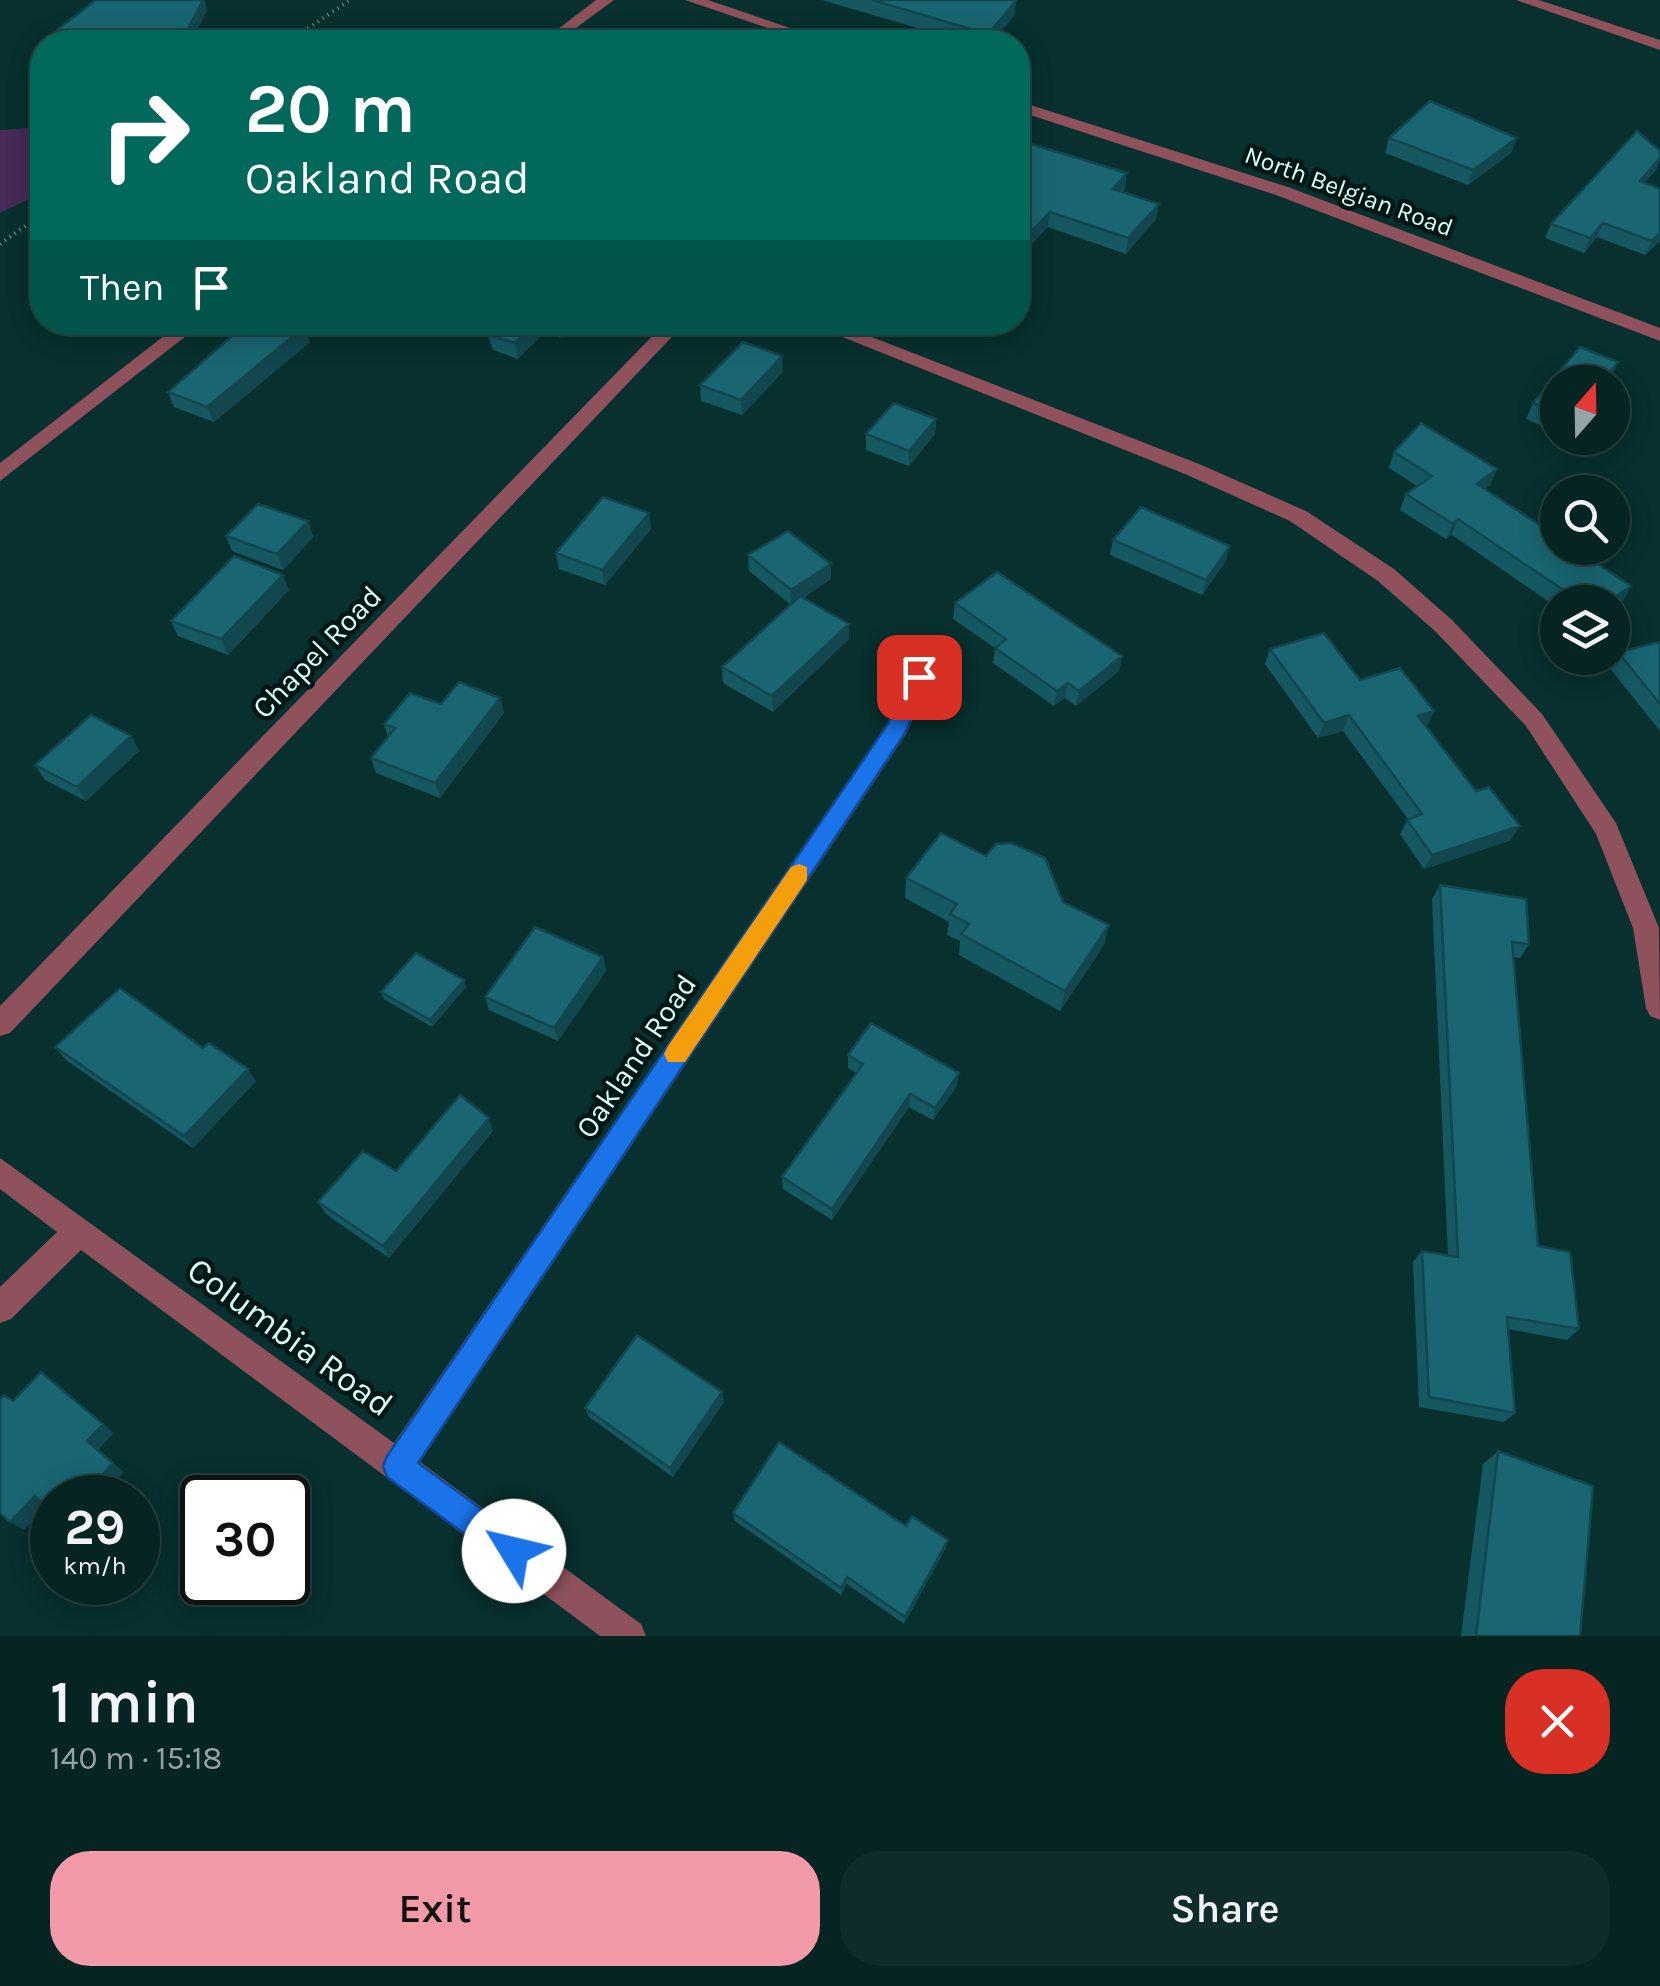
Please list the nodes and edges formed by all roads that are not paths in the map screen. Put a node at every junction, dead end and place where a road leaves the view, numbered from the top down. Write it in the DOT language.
graph roads {
  1 [pos="606,0"];
  2 [pos="693,0"];
  3 [pos="1524,0"];
  4 [pos="565,30"];
  5 [pos="786,30"];
  6 [pos="1660,46"];
  7 [pos="1030,110"];
  8 [pos="178,335"];
  9 [pos="664,335"];
  10 [pos="847,335"];
  11 [pos="1660,335"];
  12 [pos="0,474"];
  13 [pos="919,677"];
  14 [pos="1660,1008"];
  15 [pos="0,1024"];
  16 [pos="0,1172"];
  17 [pos="79,1230"];
  18 [pos="0,1308"];
  19 [pos="398,1466"];
  20 [pos="629,1636"];
  1 -- 4 [label="street"];
  2 -- 5 [label="street"];
  3 -- 6 [label="street"];
  7 -- 11 [label="street, North Belgian Road"];
  8 -- 12 [label="street"];
  9 -- 15 [label="street, Chapel Road"];
  10 -- 14 [label="street"];
  13 -- 19 [label="street, Oakland Road"];
  16 -- 17 [label="street, Columbia Road"];
  17 -- 18 [label="street"];
  17 -- 19 [label="street, Columbia Road"];
  19 -- 20 [label="street, Columbia Road"];
}
